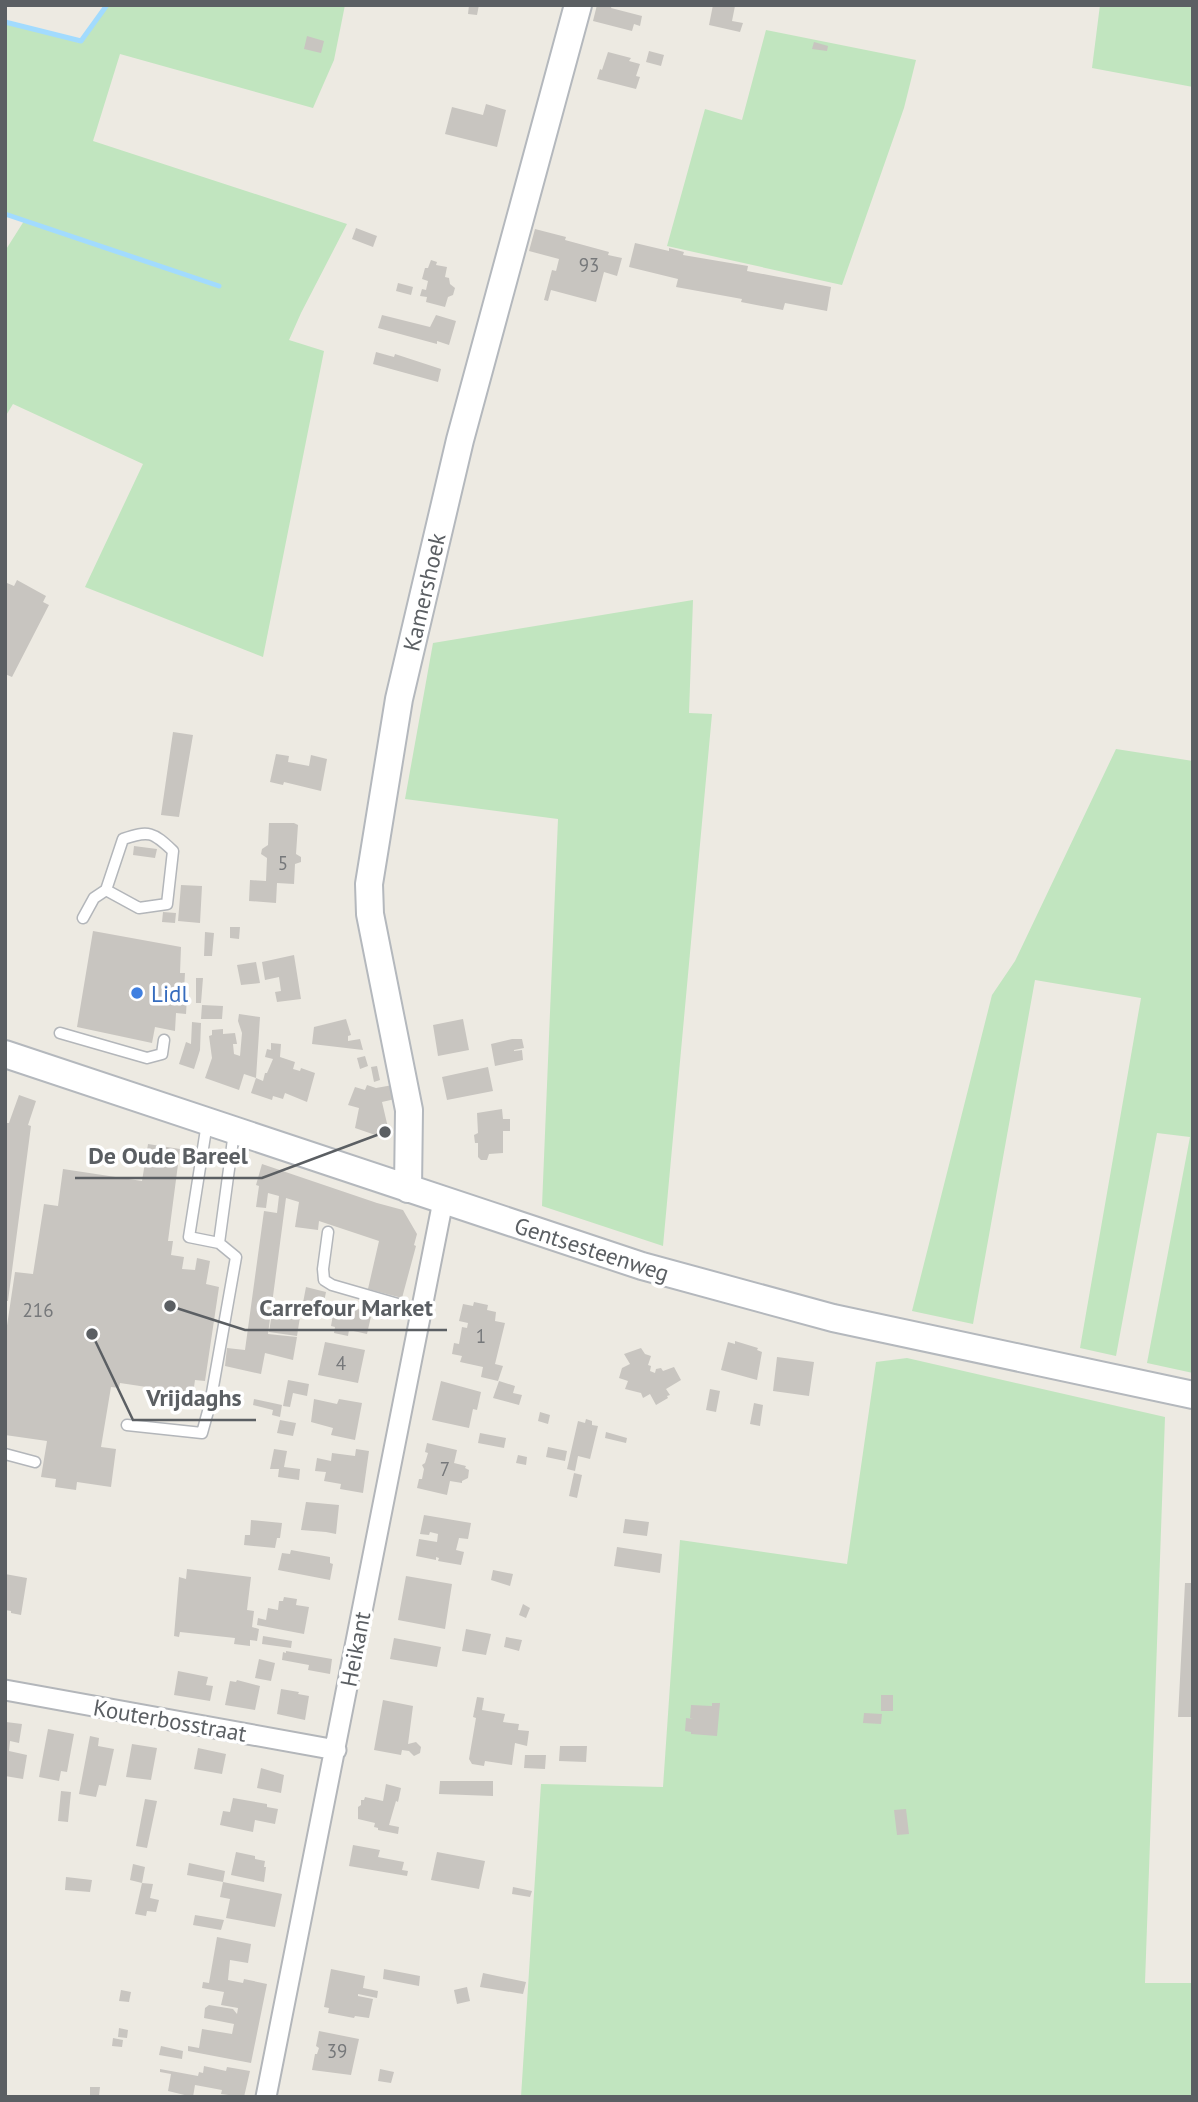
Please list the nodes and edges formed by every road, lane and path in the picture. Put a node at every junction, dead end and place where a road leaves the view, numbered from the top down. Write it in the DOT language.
graph roads {
  1 [pos="578,5"];
  2 [pos="106,890"];
  3 [pos="83,918"];
  4 [pos="60,1033"];
  5 [pos="164,1040"];
  6 [pos="5,1055"];
  7 [pos="208,1122"];
  8 [pos="234,1131"];
  9 [pos="408,1189"];
  10 [pos="443,1200"];
  11 [pos="328,1231"];
  12 [pos="219,1243"];
  13 [pos="422,1311"];
  14 [pos="1193,1395"];
  15 [pos="127,1425"];
  16 [pos="5,1454"];
  17 [pos="35,1462"];
  18 [pos="5,1690"];
  19 [pos="336,1750"];
  20 [pos="267,2097"];
  1 -- 9 [label="main road, Kamershoek"];
  2 -- 2 [label="lane"];
  2 -- 3 [label="lane"];
  4 -- 5 [label="lane"];
  6 -- 7 [label="main road, Gentsesteenweg"];
  7 -- 8 [label="main road, Gentsesteenweg"];
  7 -- 12 [label="lane"];
  8 -- 9 [label="main road, Gentsesteenweg"];
  8 -- 12 [label="lane"];
  9 -- 10 [label="main road, Gentsesteenweg"];
  10 -- 13 [label="street, Heikant"];
  10 -- 14 [label="main road, Gentsesteenweg"];
  11 -- 13 [label="lane"];
  12 -- 15 [label="lane"];
  13 -- 19 [label="street, Heikant"];
  16 -- 17 [label="lane"];
  18 -- 19 [label="street, Kouterbosstraat"];
  19 -- 20 [label="street, Heikant"];
}
